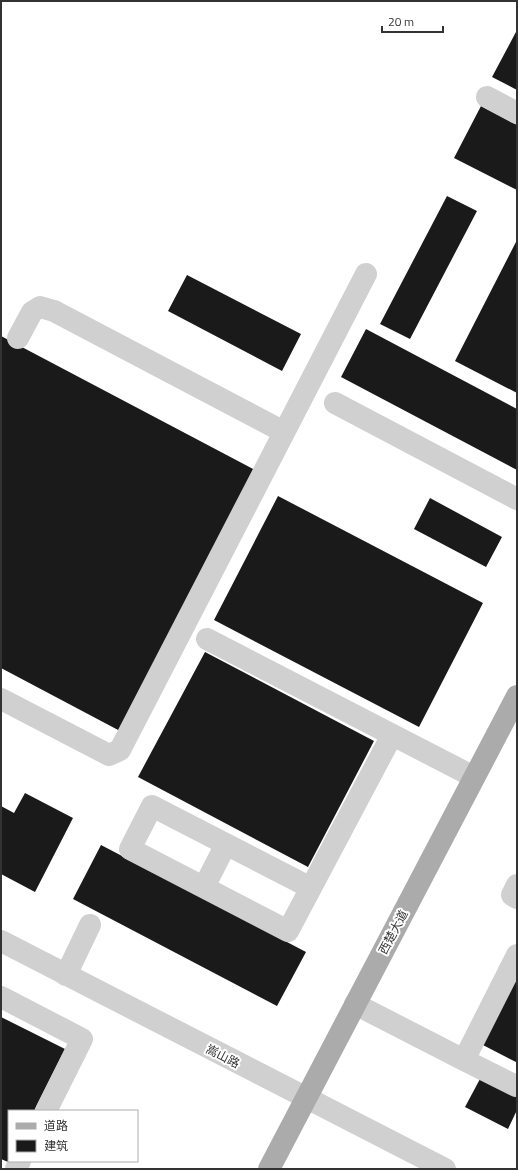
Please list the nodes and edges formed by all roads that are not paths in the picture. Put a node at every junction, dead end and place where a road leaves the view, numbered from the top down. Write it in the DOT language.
graph roads {
  1 [pos="487,97"];
  2 [pos="517,112"];
  3 [pos="366,274"];
  4 [pos="18,338"];
  5 [pos="335,403"];
  6 [pos="284,432"];
  7 [pos="517,499"];
  8 [pos="207,639"];
  9 [pos="517,696"];
  10 [pos="1,699"];
  11 [pos="392,735"];
  12 [pos="474,777"];
  13 [pos="226,844"];
  14 [pos="517,885"];
  15 [pos="204,887"];
  16 [pos="311,888"];
  17 [pos="517,898"];
  18 [pos="90,925"];
  19 [pos="1,941"];
  20 [pos="517,955"];
  21 [pos="66,974"];
  22 [pos="1,998"];
  23 [pos="355,1004"];
  24 [pos="464,1060"];
  25 [pos="517,1084"];
  26 [pos="306,1098"];
  27 [pos="46,1110"];
  28 [pos="269,1169"];
  29 [pos="445,1169"];
  1 -- 2 [label="street"];
  3 -- 6 [label="street"];
  4 -- 6 [label="street"];
  5 -- 7 [label="street"];
  6 -- 10 [label="street"];
  8 -- 11 [label="street"];
  9 -- 12 [label="main road, 西楚大道"];
  11 -- 12 [label="street"];
  11 -- 16 [label="street"];
  12 -- 23 [label="main road, 西楚大道"];
  13 -- 15 [label="street"];
  13 -- 15 [label="street"];
  13 -- 16 [label="street"];
  14 -- 17 [label="street"];
  15 -- 16 [label="street"];
  18 -- 21 [label="street"];
  19 -- 21 [label="street, 嵩山路"];
  20 -- 24 [label="street"];
  21 -- 26 [label="street, 嵩山路"];
  22 -- 27 [label="street"];
  23 -- 24 [label="street"];
  23 -- 26 [label="main road, 西楚大道"];
  24 -- 25 [label="street"];
  26 -- 28 [label="main road, 西楚大道"];
  26 -- 29 [label="street, 嵩山路"];
}
